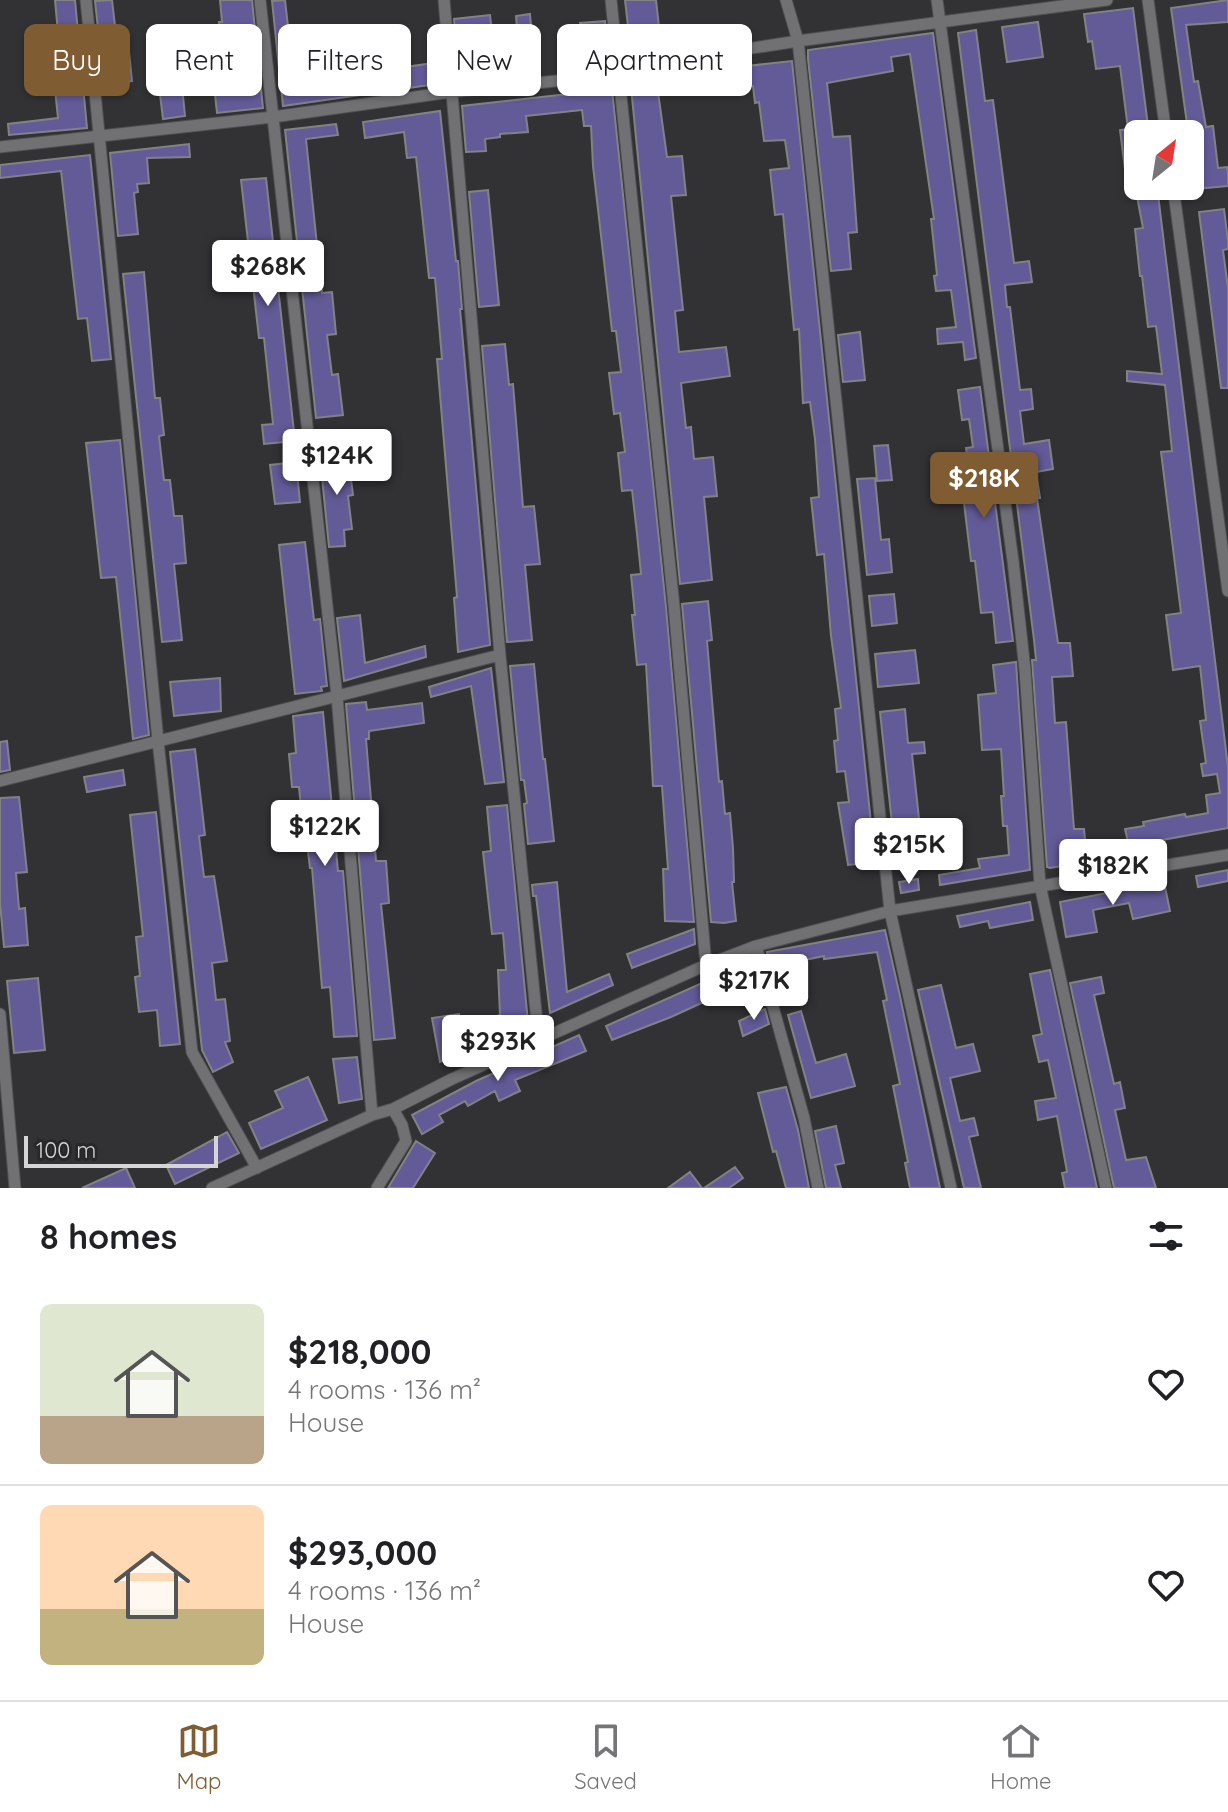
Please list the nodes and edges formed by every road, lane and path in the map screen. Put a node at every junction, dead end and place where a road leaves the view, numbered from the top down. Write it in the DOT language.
graph roads {
  1 [pos="86,0"];
  2 [pos="260,0"];
  3 [pos="444,0"];
  4 [pos="611,0"];
  5 [pos="786,0"];
  6 [pos="937,0"];
  7 [pos="1107,0"];
  8 [pos="1148,0"];
  9 [pos="940,22"];
  10 [pos="446,24"];
  11 [pos="613,24"];
  12 [pos="798,41"];
  13 [pos="752,48"];
  14 [pos="427,95"];
  15 [pos="451,96"];
  16 [pos="621,96"];
  17 [pos="273,117"];
  18 [pos="1164,120"];
  19 [pos="99,136"];
  20 [pos="0,147"];
  21 [pos="1175,200"];
  22 [pos="1228,591"];
  23 [pos="500,655"];
  24 [pos="337,696"];
  25 [pos="158,741"];
  26 [pos="0,781"];
  27 [pos="1228,855"];
  28 [pos="1040,885"];
  29 [pos="890,911"];
  30 [pos="756,946"];
  31 [pos="706,965"];
  32 [pos="0,1014"];
  33 [pos="539,1042"];
  34 [pos="393,1109"];
  35 [pos="372,1115"];
  36 [pos="257,1168"];
  37 [pos="15,1188"];
  38 [pos="212,1188"];
  39 [pos="377,1188"];
  40 [pos="818,1188"];
  41 [pos="951,1188"];
  42 [pos="1106,1188"];
  1 -- 19 [label="street"];
  2 -- 17 [label="street"];
  3 -- 10 [label="street"];
  4 -- 11 [label="street"];
  5 -- 12 [label="street"];
  6 -- 9 [label="street"];
  7 -- 9 [label="street"];
  8 -- 18 [label="street"];
  9 -- 12 [label="street"];
  9 -- 28 [label="street"];
  12 -- 13 [label="street"];
  12 -- 29 [label="street"];
  14 -- 17 [label="street"];
  15 -- 23 [label="street"];
  16 -- 31 [label="street"];
  17 -- 19 [label="street"];
  17 -- 24 [label="street"];
  19 -- 20 [label="street"];
  19 -- 25 [label="street"];
  21 -- 22 [label="street"];
  23 -- 24 [label="street"];
  23 -- 33 [label="street"];
  24 -- 25 [label="street"];
  24 -- 35 [label="street"];
  25 -- 26 [label="street"];
  25 -- 36 [label="street"];
  27 -- 28 [label="street"];
  28 -- 29 [label="street"];
  28 -- 42 [label="street"];
  29 -- 30 [label="street"];
  29 -- 41 [label="street"];
  30 -- 31 [label="street"];
  30 -- 40 [label="street"];
  31 -- 33 [label="street"];
  32 -- 37 [label="street"];
  33 -- 34 [label="street"];
  34 -- 35 [label="street"];
  34 -- 39 [label="street"];
  35 -- 36 [label="street"];
  36 -- 38 [label="street"];
}
